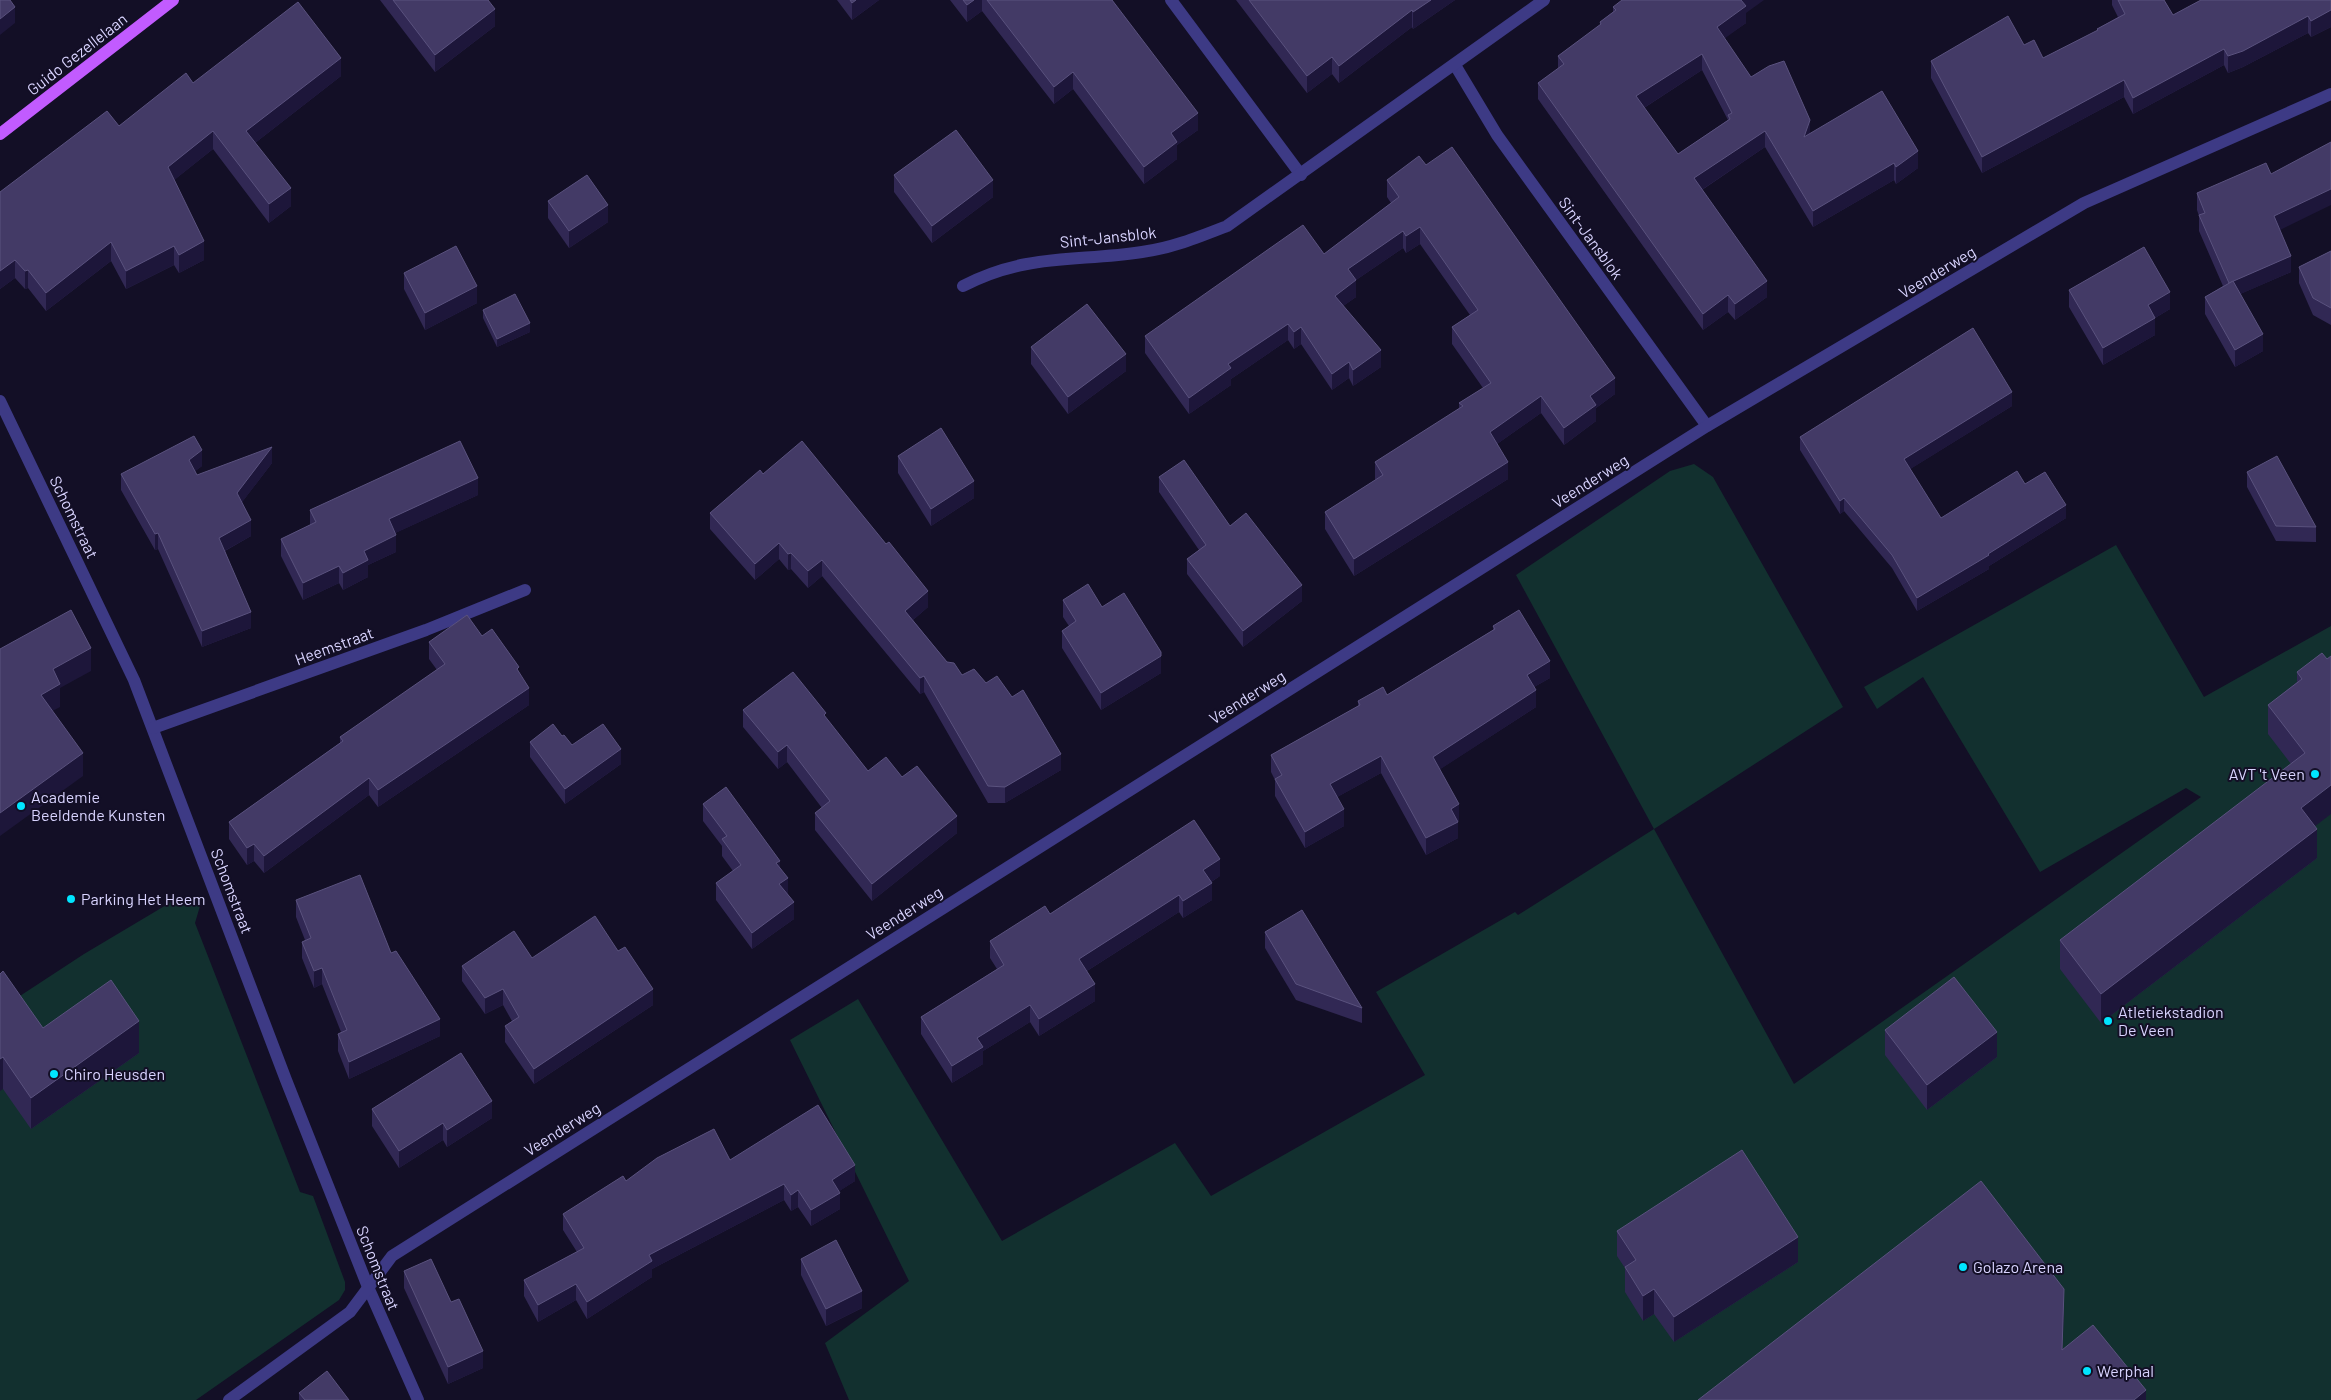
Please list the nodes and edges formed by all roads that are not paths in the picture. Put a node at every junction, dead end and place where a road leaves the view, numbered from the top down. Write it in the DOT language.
graph roads {
  1 [pos="173,0"];
  2 [pos="1171,0"];
  3 [pos="1544,0"];
  4 [pos="1455,65"];
  5 [pos="2331,94"];
  6 [pos="0,134"];
  7 [pos="1301,175"];
  8 [pos="963,286"];
  9 [pos="0,401"];
  10 [pos="1707,426"];
  11 [pos="525,590"];
  12 [pos="153,728"];
  13 [pos="368,1287"];
  14 [pos="229,1400"];
  15 [pos="418,1400"];
  1 -- 6 [label="main road, Guido Gezellelaan"];
  2 -- 7 [label="street"];
  3 -- 4 [label="street, Sint-Jansblok"];
  4 -- 7 [label="street, Sint-Jansblok"];
  4 -- 10 [label="street, Sint-Jansblok"];
  5 -- 10 [label="street, Veenderweg"];
  7 -- 8 [label="street, Sint-Jansblok"];
  9 -- 12 [label="street, Schomstraat"];
  10 -- 13 [label="street, Veenderweg"];
  11 -- 12 [label="street, Heemstraat"];
  12 -- 13 [label="street, Schomstraat"];
  13 -- 14 [label="street, Veenderweg"];
  13 -- 15 [label="street, Schomstraat"];
}
